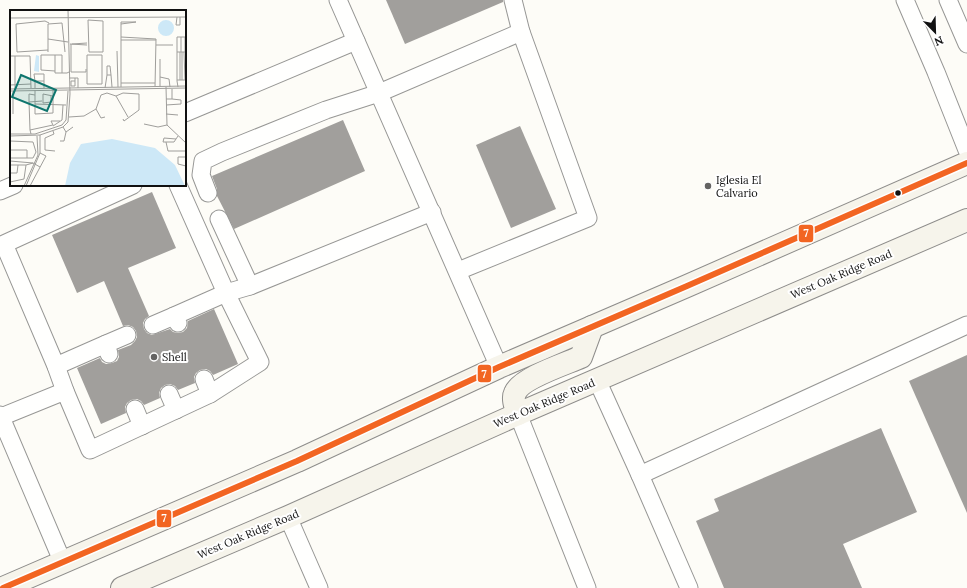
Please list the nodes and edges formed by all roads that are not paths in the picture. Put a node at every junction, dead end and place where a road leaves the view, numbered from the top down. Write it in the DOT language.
graph roads {
  1 [pos="338,0"];
  2 [pos="513,0"];
  3 [pos="905,0"];
  4 [pos="948,0"];
  5 [pos="521,32"];
  6 [pos="356,41"];
  7 [pos="967,44"];
  8 [pos="379,93"];
  9 [pos="186,113"];
  10 [pos="967,150"];
  11 [pos="967,163"];
  12 [pos="12,186"];
  13 [pos="132,186"];
  14 [pos="178,186"];
  15 [pos="0,191"];
  16 [pos="208,193"];
  17 [pos="432,212"];
  18 [pos="219,219"];
  19 [pos="967,220"];
  20 [pos="458,271"];
  21 [pos="250,286"];
  22 [pos="226,293"];
  23 [pos="153,325"];
  24 [pos="967,325"];
  25 [pos="592,327"];
  26 [pos="127,335"];
  27 [pos="56,366"];
  28 [pos="499,367"];
  29 [pos="597,380"];
  30 [pos="65,391"];
  31 [pos="169,394"];
  32 [pos="135,409"];
  33 [pos="176,410"];
  34 [pos="518,414"];
  35 [pos="1,416"];
  36 [pos="142,426"];
  37 [pos="640,475"];
  38 [pos="288,517"];
  39 [pos="64,563"];
  40 [pos="4,588"];
  41 [pos="122,588"];
  42 [pos="319,588"];
  43 [pos="587,588"];
  44 [pos="689,588"];
  1 -- 6 [label="lane"];
  2 -- 5 [label="lane"];
  3 -- 10 [label="lane"];
  4 -- 7 [label="lane"];
  5 -- 8 [label="lane"];
  5 -- 20 [label="lane"];
  6 -- 8 [label="lane"];
  6 -- 9 [label="lane"];
  8 -- 16 [label="lane"];
  8 -- 17 [label="lane"];
  11 -- 25 [label="street"];
  12 -- 15 [label="lane"];
  13 -- 27 [label="lane"];
  14 -- 22 [label="lane"];
  17 -- 20 [label="lane"];
  17 -- 21 [label="lane"];
  18 -- 21 [label="lane"];
  19 -- 29 [label="street, West Oak Ridge Road"];
  20 -- 28 [label="lane"];
  21 -- 22 [label="lane"];
  22 -- 23 [label="lane"];
  22 -- 33 [label="lane"];
  24 -- 37 [label="lane"];
  25 -- 28 [label="street"];
  25 -- 34 [label="street"];
  26 -- 27 [label="lane"];
  27 -- 30 [label="lane"];
  28 -- 39 [label="street"];
  29 -- 34 [label="street, West Oak Ridge Road"];
  29 -- 37 [label="lane"];
  30 -- 35 [label="lane"];
  30 -- 36 [label="lane"];
  31 -- 33 [label="lane"];
  32 -- 36 [label="lane"];
  33 -- 36 [label="lane"];
  34 -- 38 [label="street, West Oak Ridge Road"];
  34 -- 43 [label="lane"];
  35 -- 39 [label="lane"];
  37 -- 44 [label="lane"];
  38 -- 41 [label="street, West Oak Ridge Road"];
  38 -- 42 [label="lane"];
  39 -- 40 [label="street"];
}
